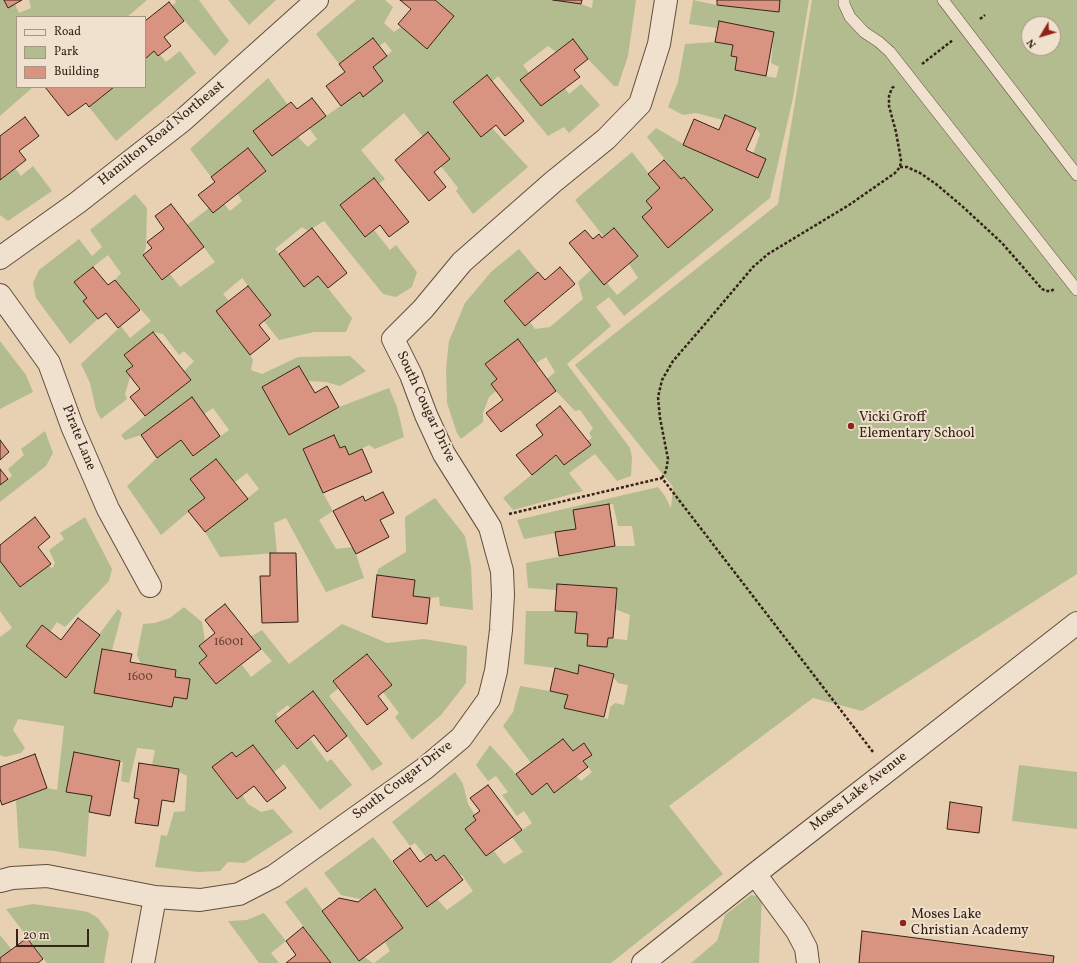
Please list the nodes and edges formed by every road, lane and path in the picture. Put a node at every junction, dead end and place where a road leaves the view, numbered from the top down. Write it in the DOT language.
graph roads {
  1 [pos="316,0"];
  2 [pos="666,0"];
  3 [pos="844,0"];
  4 [pos="942,0"];
  5 [pos="985,15"];
  6 [pos="966,30"];
  7 [pos="908,75"];
  8 [pos="900,167"];
  9 [pos="1077,175"];
  10 [pos="0,258"];
  11 [pos="1068,279"];
  12 [pos="1077,290"];
  13 [pos="0,295"];
  14 [pos="662,478"];
  15 [pos="510,514"];
  16 [pos="150,586"];
  17 [pos="1077,623"];
  18 [pos="888,770"];
  19 [pos="754,874"];
  20 [pos="0,881"];
  21 [pos="155,897"];
  22 [pos="143,963"];
  23 [pos="643,963"];
  24 [pos="808,963"];
  1 -- 10 [label="street, Hamilton Road Northeast"];
  2 -- 21 [label="street, South Cougar Drive"];
  3 -- 7 [label="lane"];
  4 -- 6 [label="lane"];
  5 -- 6 [label="path"];
  6 -- 7 [label="path"];
  6 -- 9 [label="lane"];
  7 -- 8 [label="path"];
  7 -- 11 [label="lane"];
  8 -- 11 [label="path"];
  8 -- 14 [label="path"];
  11 -- 12 [label="lane"];
  13 -- 16 [label="street, Pirate Lane"];
  14 -- 15 [label="path"];
  14 -- 18 [label="path"];
  17 -- 18 [label="street, Moses Lake Avenue"];
  18 -- 19 [label="street, Moses Lake Avenue"];
  19 -- 23 [label="street, Moses Lake Avenue"];
  19 -- 24 [label="street"];
  20 -- 21 [label="street, South Cougar Drive"];
  21 -- 22 [label="street"];
}
